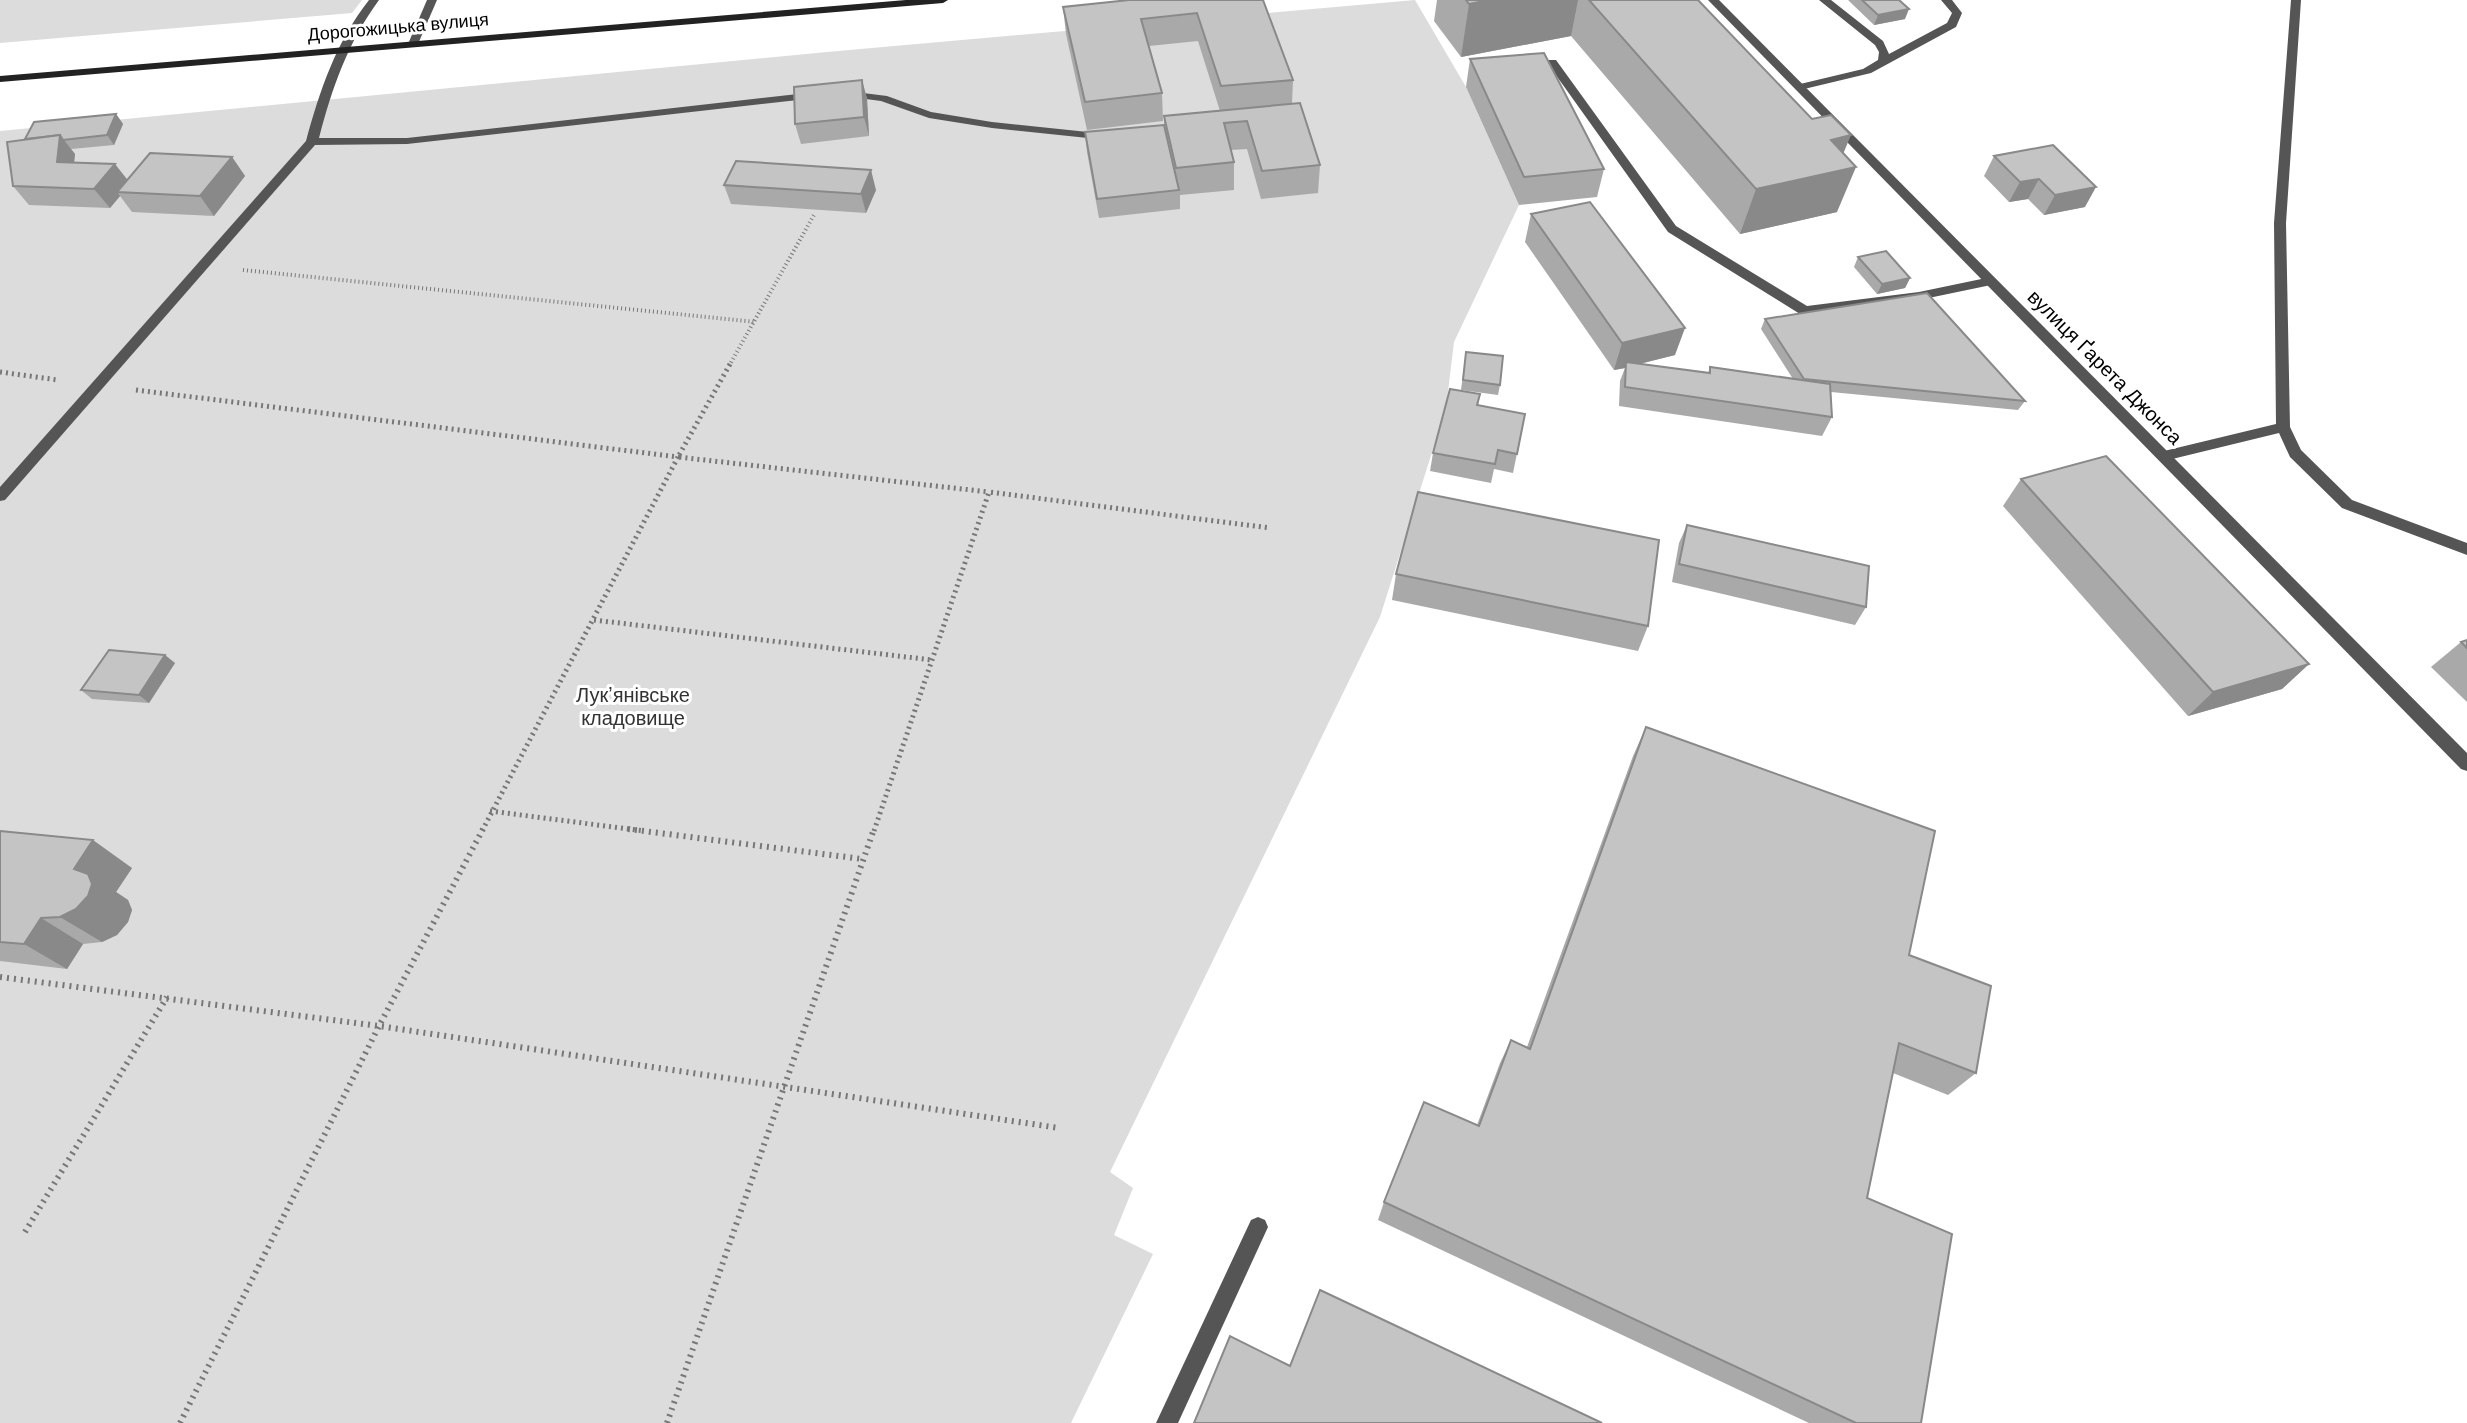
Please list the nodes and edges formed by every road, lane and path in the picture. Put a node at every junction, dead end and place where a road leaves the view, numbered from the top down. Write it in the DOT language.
graph roads {
  1 [pos="374,0"];
  2 [pos="432,0"];
  3 [pos="943,0"];
  4 [pos="1713,0"];
  5 [pos="1824,0"];
  6 [pos="1946,0"];
  7 [pos="2296,0"];
  8 [pos="413,44"];
  9 [pos="342,51"];
  10 [pos="1552,62"];
  11 [pos="1883,62"];
  12 [pos="0,79"];
  13 [pos="1800,87"];
  14 [pos="1126,135"];
  15 [pos="312,142"];
  16 [pos="815,213"];
  17 [pos="203,266"];
  18 [pos="1991,281"];
  19 [pos="756,322"];
  20 [pos="0,372"];
  21 [pos="98,385"];
  22 [pos="2283,427"];
  23 [pos="2164,456"];
  24 [pos="678,457"];
  25 [pos="989,492"];
  26 [pos="0,496"];
  27 [pos="1270,528"];
  28 [pos="2467,549"];
  29 [pos="594,620"];
  30 [pos="932,660"];
  31 [pos="2467,764"];
  32 [pos="490,811"];
  33 [pos="862,859"];
  34 [pos="0,977"];
  35 [pos="167,997"];
  36 [pos="379,1026"];
  37 [pos="787,1089"];
  38 [pos="1059,1128"];
  39 [pos="1258,1227"];
  40 [pos="25,1232"];
  41 [pos="180,1423"];
  42 [pos="667,1423"];
  43 [pos="1167,1423"];
  1 -- 9 [label="street"];
  2 -- 8 [label="street"];
  3 -- 8 [label="street, Дорогожицька вулиця"];
  4 -- 13 [label="street, вулиця Ґарета Джонса"];
  5 -- 11 [label="street"];
  6 -- 11 [label="street"];
  7 -- 22 [label="street"];
  8 -- 9 [label="street, Дорогожицька вулиця"];
  9 -- 12 [label="street, Дорогожицька вулиця"];
  9 -- 15 [label="street"];
  10 -- 18 [label="street"];
  11 -- 13 [label="street"];
  13 -- 18 [label="street, вулиця Ґарета Джонса"];
  14 -- 15 [label="street"];
  15 -- 17 [label="street"];
  16 -- 19 [label="path"];
  17 -- 19 [label="path"];
  17 -- 21 [label="street"];
  18 -- 23 [label="street, вулиця Ґарета Джонса"];
  19 -- 24 [label="path"];
  20 -- 21 [label="path"];
  21 -- 24 [label="path"];
  21 -- 26 [label="street"];
  22 -- 23 [label="street"];
  22 -- 28 [label="street"];
  23 -- 31 [label="street, вулиця Ґарета Джонса"];
  24 -- 25 [label="path"];
  24 -- 29 [label="path"];
  25 -- 27 [label="path"];
  25 -- 30 [label="path"];
  29 -- 30 [label="path"];
  29 -- 32 [label="path"];
  30 -- 33 [label="path"];
  32 -- 33 [label="path"];
  32 -- 36 [label="path"];
  33 -- 37 [label="path"];
  34 -- 35 [label="path"];
  35 -- 36 [label="path"];
  35 -- 40 [label="path"];
  36 -- 37 [label="path"];
  36 -- 41 [label="path"];
  37 -- 38 [label="path"];
  37 -- 42 [label="path"];
  39 -- 43 [label="street"];
}
